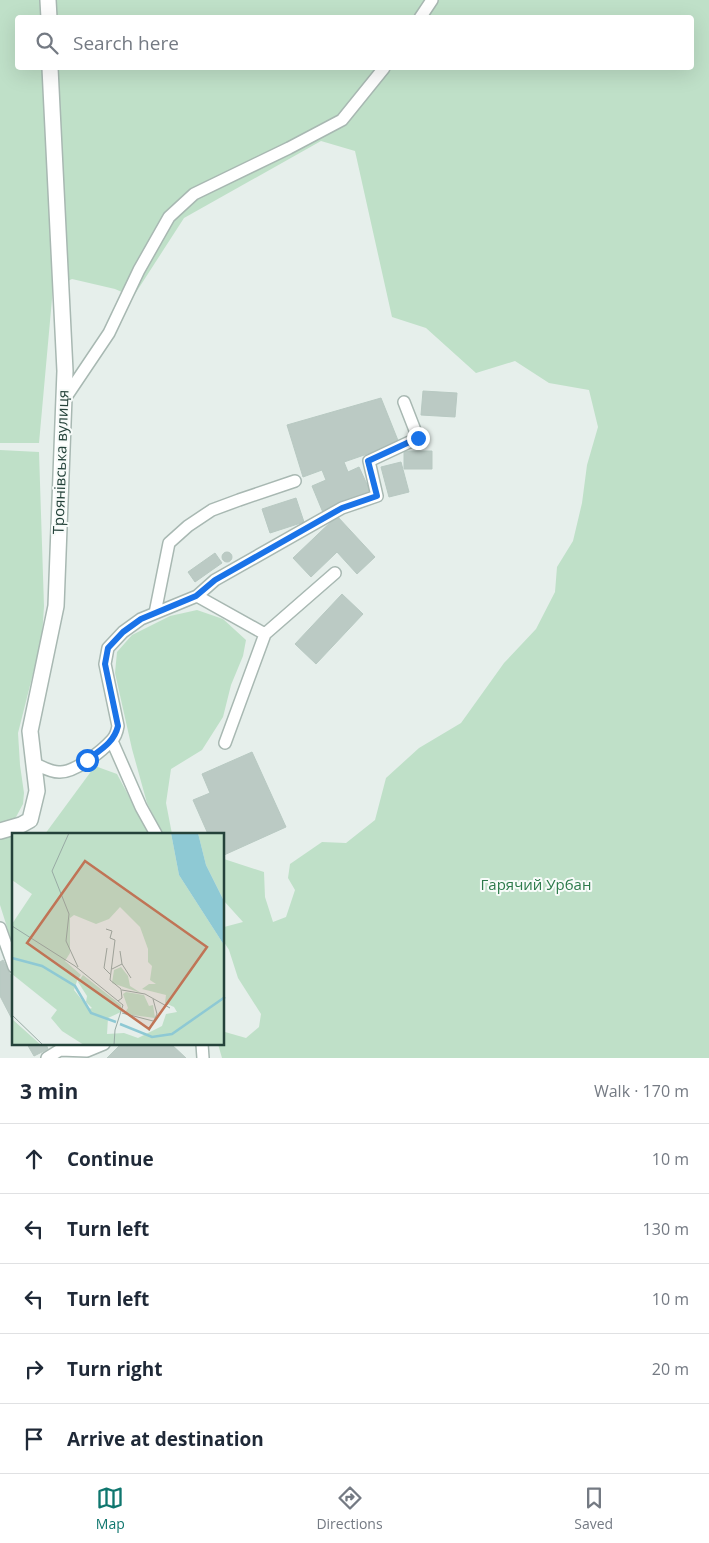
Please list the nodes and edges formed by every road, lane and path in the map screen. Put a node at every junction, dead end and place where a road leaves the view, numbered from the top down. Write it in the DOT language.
graph roads {
  1 [pos="48,0"];
  2 [pos="432,0"];
  3 [pos="49,15"];
  4 [pos="422,15"];
  5 [pos="50,70"];
  6 [pos="382,70"];
  7 [pos="63,402"];
  8 [pos="404,402"];
  9 [pos="295,481"];
  10 [pos="335,573"];
  11 [pos="196,596"];
  12 [pos="155,613"];
  13 [pos="264,634"];
  14 [pos="112,741"];
  15 [pos="225,743"];
  16 [pos="32,763"];
  17 [pos="0,831"];
  18 [pos="155,833"];
  19 [pos="0,928"];
  20 [pos="12,961"];
  21 [pos="99,1046"];
  22 [pos="58,1047"];
  23 [pos="47,1058"];
  1 -- 3 [label="street"];
  2 -- 4 [label="lane"];
  5 -- 7 [label="street, Троянівська вулиця"];
  6 -- 7 [label="lane"];
  7 -- 16 [label="street, Троянівська вулиця"];
  8 -- 11 [label="lane"];
  9 -- 12 [label="lane"];
  10 -- 13 [label="lane"];
  11 -- 12 [label="lane"];
  11 -- 13 [label="lane"];
  12 -- 14 [label="lane"];
  13 -- 15 [label="lane"];
  14 -- 16 [label="lane"];
  14 -- 18 [label="lane"];
  16 -- 17 [label="street, Троянівська вулиця"];
  19 -- 20 [label="lane"];
  21 -- 22 [label="lane"];
  22 -- 23 [label="lane"];
}
